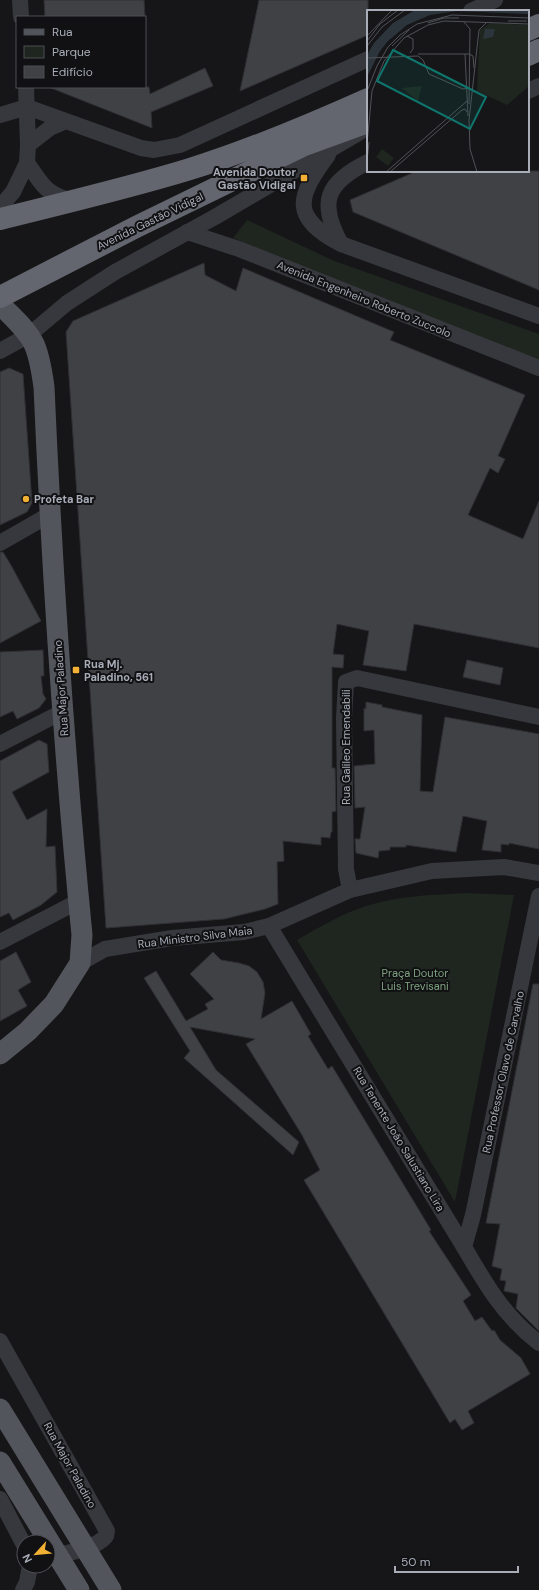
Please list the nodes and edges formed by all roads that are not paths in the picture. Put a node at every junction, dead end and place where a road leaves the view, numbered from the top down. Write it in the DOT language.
graph roads {
  1 [pos="20,0"];
  2 [pos="472,0"];
  3 [pos="495,0"];
  4 [pos="470,10"];
  5 [pos="472,10"];
  6 [pos="21,16"];
  7 [pos="539,25"];
  8 [pos="529,30"];
  9 [pos="539,50"];
  10 [pos="529,55"];
  11 [pos="367,60"];
  12 [pos="539,86"];
  13 [pos="26,88"];
  14 [pos="529,90"];
  15 [pos="367,99"];
  16 [pos="27,107"];
  17 [pos="0,116"];
  18 [pos="64,122"];
  19 [pos="367,122"];
  20 [pos="367,127"];
  21 [pos="28,145"];
  22 [pos="331,150"];
  23 [pos="27,163"];
  24 [pos="367,163"];
  25 [pos="72,201"];
  26 [pos="0,207"];
  27 [pos="0,219"];
  28 [pos="187,232"];
  29 [pos="341,244"];
  30 [pos="0,297"];
  31 [pos="0,304"];
  32 [pos="539,316"];
  33 [pos="29,335"];
  34 [pos="0,352"];
  35 [pos="539,368"];
  36 [pos="49,515"];
  37 [pos="0,543"];
  38 [pos="62,712"];
  39 [pos="539,718"];
  40 [pos="0,744"];
  41 [pos="539,873"];
  42 [pos="350,890"];
  43 [pos="539,896"];
  44 [pos="79,902"];
  45 [pos="269,926"];
  46 [pos="82,935"];
  47 [pos="0,942"];
  48 [pos="105,949"];
  49 [pos="80,963"];
  50 [pos="0,1054"];
  51 [pos="464,1247"];
  52 [pos="0,1341"];
  53 [pos="539,1343"];
  54 [pos="0,1409"];
  55 [pos="0,1462"];
  56 [pos="0,1499"];
  57 [pos="18,1534"];
  58 [pos="56,1555"];
  59 [pos="28,1574"];
  60 [pos="23,1590"];
  61 [pos="79,1590"];
  62 [pos="111,1590"];
  1 -- 6 [label="street"];
  2 -- 4 [label="street"];
  3 -- 5 [label="street"];
  7 -- 8 [label="highway"];
  9 -- 10 [label="highway"];
  11 -- 18 [label="street"];
  12 -- 14 [label="street"];
  13 -- 16 [label="street"];
  15 -- 25 [label="highway"];
  16 -- 17 [label="street"];
  16 -- 18 [label="street"];
  16 -- 21 [label="street"];
  18 -- 21 [label="street"];
  19 -- 30 [label="highway, Avenida Gastão Vidigal"];
  20 -- 22 [label="street"];
  21 -- 23 [label="street"];
  22 -- 28 [label="street"];
  22 -- 29 [label="street"];
  23 -- 25 [label="street"];
  23 -- 26 [label="street"];
  24 -- 29 [label="street"];
  25 -- 27 [label="highway"];
  28 -- 33 [label="street"];
  28 -- 35 [label="street, Avenida Engenheiro Roberto Zuccolo"];
  29 -- 32 [label="street"];
  31 -- 33 [label="main road, Rua Major Paladino"];
  33 -- 34 [label="street"];
  33 -- 36 [label="main road, Rua Major Paladino"];
  36 -- 37 [label="street"];
  36 -- 38 [label="main road, Rua Major Paladino"];
  38 -- 40 [label="street"];
  38 -- 44 [label="main road, Rua Major Paladino"];
  39 -- 42 [label="street, Rua Galileo Emendabili"];
  41 -- 42 [label="street, Rua Ministro Silva Maia"];
  42 -- 45 [label="street, Rua Ministro Silva Maia"];
  43 -- 51 [label="street, Rua Professor Olavo de Carvalho"];
  44 -- 46 [label="main road, Rua Major Paladino"];
  44 -- 47 [label="street"];
  45 -- 48 [label="street, Rua Ministro Silva Maia"];
  45 -- 51 [label="street, Rua Tenente João Salustiano Lira"];
  46 -- 48 [label="street"];
  46 -- 49 [label="main road, Rua Major Paladino"];
  48 -- 49 [label="street, Rua Ministro Silva Maia"];
  49 -- 50 [label="main road, Rua Major Paladino"];
  51 -- 53 [label="street, Rua Tenente João Salustiano Lira"];
  52 -- 58 [label="street, Rua Major Paladino"];
  54 -- 62 [label="main road, bridge"];
  55 -- 61 [label="main road, bridge"];
  56 -- 57 [label="street"];
  59 -- 60 [label="street"];
}
